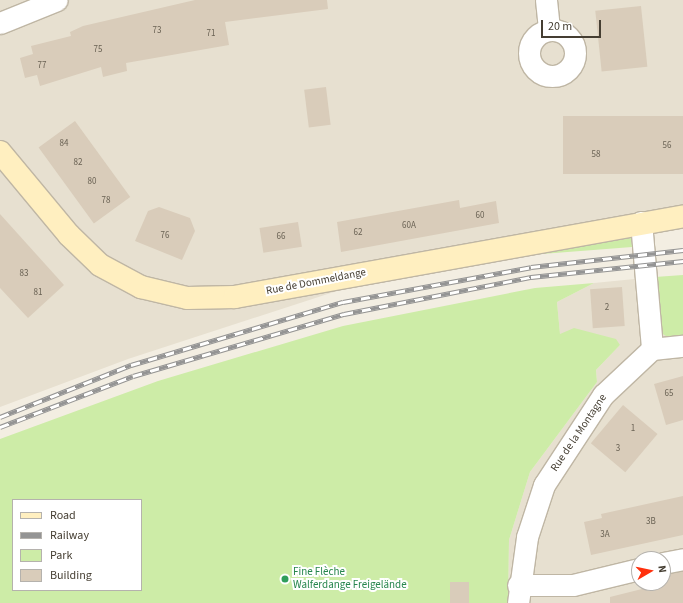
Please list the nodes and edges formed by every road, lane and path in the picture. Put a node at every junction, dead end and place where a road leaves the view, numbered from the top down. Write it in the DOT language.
graph roads {
  1 [pos="546,0"];
  2 [pos="50,1"];
  3 [pos="0,23"];
  4 [pos="549,30"];
  5 [pos="1,152"];
  6 [pos="683,216"];
  7 [pos="641,222"];
  8 [pos="683,346"];
  9 [pos="652,349"];
  10 [pos="683,559"];
  11 [pos="671,562"];
  12 [pos="631,571"];
  13 [pos="518,594"];
  1 -- 4 [label="street"];
  2 -- 3 [label="street"];
  5 -- 7 [label="main road, Rue de Dommeldange"];
  6 -- 7 [label="main road, Rue de Dommeldange"];
  7 -- 9 [label="street"];
  8 -- 9 [label="street"];
  9 -- 13 [label="street, Rue de la Montagne"];
  10 -- 11 [label="street"];
  12 -- 13 [label="street, Rue de la Montagne"];
}
